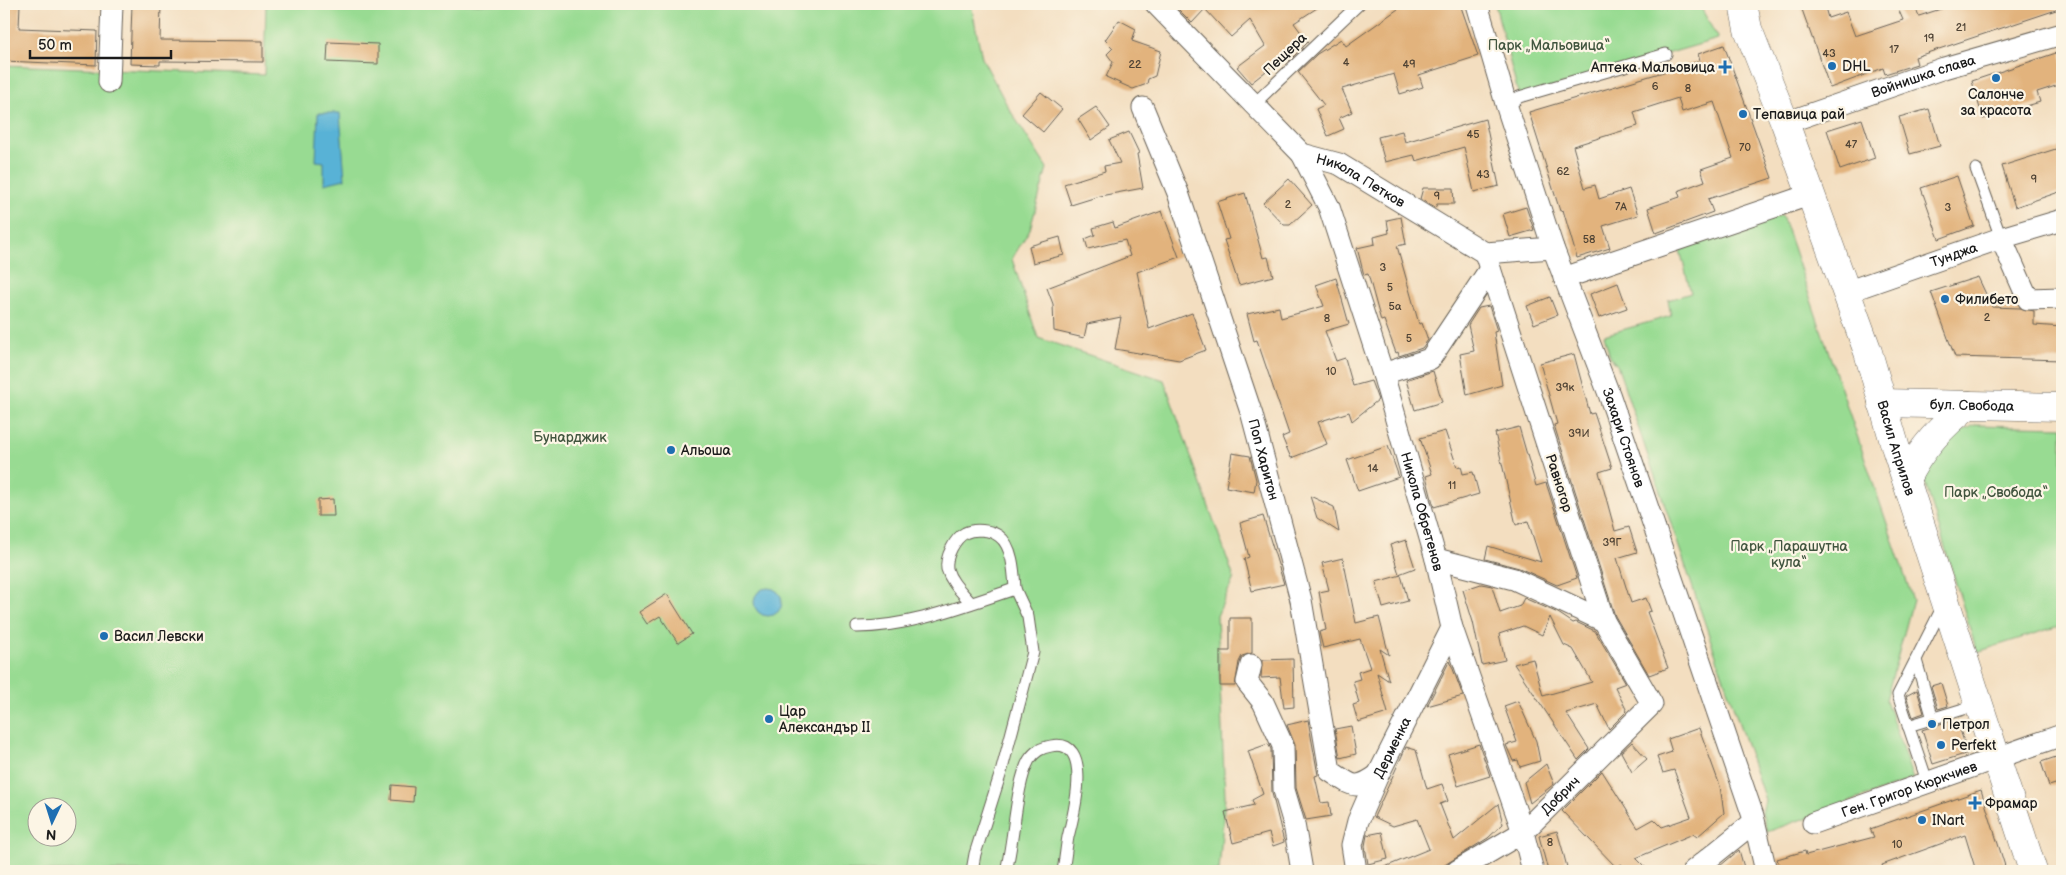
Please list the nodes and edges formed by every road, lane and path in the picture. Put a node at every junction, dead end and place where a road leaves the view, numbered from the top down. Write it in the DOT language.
graph roads {
  1 [pos="112,4"];
  2 [pos="1156,4"];
  3 [pos="1359,4"];
  4 [pos="1477,4"];
  5 [pos="1731,4"];
  6 [pos="1745,16"];
  7 [pos="2062,34"];
  8 [pos="1666,54"];
  9 [pos="109,82"];
  10 [pos="1253,104"];
  11 [pos="1507,107"];
  12 [pos="1143,108"];
  13 [pos="1798,119"];
  14 [pos="1302,154"];
  15 [pos="1976,169"];
  16 [pos="1809,195"];
  17 [pos="2062,220"];
  18 [pos="2001,238"];
  19 [pos="1554,248"];
  20 [pos="1487,261"];
  21 [pos="1564,278"];
  22 [pos="1846,292"];
  23 [pos="2062,298"];
  24 [pos="1383,374"];
  25 [pos="1882,403"];
  26 [pos="1968,405"];
  27 [pos="2062,406"];
  28 [pos="1906,479"];
  29 [pos="1436,560"];
  30 [pos="1016,590"];
  31 [pos="1946,600"];
  32 [pos="971,603"];
  33 [pos="1604,622"];
  34 [pos="858,627"];
  35 [pos="1452,628"];
  36 [pos="1916,660"];
  37 [pos="1251,665"];
  38 [pos="1652,704"];
  39 [pos="1980,704"];
  40 [pos="1933,719"];
  41 [pos="1908,726"];
  42 [pos="2062,735"];
  43 [pos="1999,759"];
  44 [pos="1378,775"];
  45 [pos="1928,784"];
  46 [pos="1754,822"];
  47 [pos="1813,823"];
  48 [pos="1523,832"];
  49 [pos="972,871"];
  50 [pos="1006,871"];
  51 [pos="1063,871"];
  52 [pos="1302,871"];
  53 [pos="1356,871"];
  54 [pos="1457,871"];
  55 [pos="1533,871"];
  56 [pos="1693,871"];
  57 [pos="1766,871"];
  58 [pos="2033,871"];
  1 -- 9 [label="street"];
  2 -- 10 [label="street, Никола Петков"];
  3 -- 10 [label="lane, Пещера"];
  4 -- 11 [label="street, Захари Стоянов"];
  5 -- 6 [label="main road, Васил Априлов"];
  6 -- 13 [label="main road, Васил Априлов"];
  7 -- 13 [label="street, Войнишка слава"];
  8 -- 11 [label="lane"];
  10 -- 14 [label="street, Никола Петков"];
  11 -- 19 [label="street, Захари Стоянов"];
  12 -- 44 [label="street, Поп Харитон"];
  13 -- 16 [label="main road, Васил Априлов"];
  14 -- 20 [label="street, Никола Петков"];
  14 -- 24 [label="street, Никола Обретенов"];
  15 -- 18 [label="lane"];
  16 -- 21 [label="street"];
  16 -- 22 [label="main road, Васил Априлов"];
  17 -- 18 [label="street, Тунджа"];
  18 -- 22 [label="street, Тунджа"];
  18 -- 23 [label="street"];
  19 -- 20 [label="street"];
  19 -- 21 [label="street, Захари Стоянов"];
  20 -- 24 [label="street"];
  20 -- 33 [label="street, Равногор"];
  21 -- 46 [label="street, Захари Стоянов"];
  22 -- 25 [label="main road, Васил Априлов"];
  24 -- 29 [label="street, Никола Обретенов"];
  25 -- 26 [label="main road, бул. Свобода"];
  25 -- 28 [label="main road, Васил Априлов"];
  26 -- 27 [label="main road, бул. Свобода"];
  26 -- 28 [label="main road"];
  28 -- 31 [label="main road, Васил Априлов"];
  29 -- 33 [label="street"];
  29 -- 35 [label="street, Никола Обретенов"];
  30 -- 32 [label="lane"];
  30 -- 32 [label="lane"];
  30 -- 49 [label="lane"];
  31 -- 36 [label="lane"];
  31 -- 39 [label="main road, Васил Априлов"];
  32 -- 34 [label="lane"];
  33 -- 38 [label="street, Равногор"];
  35 -- 44 [label="street, Дерменка"];
  35 -- 48 [label="street, Никола Обретенов"];
  36 -- 40 [label="lane"];
  36 -- 41 [label="lane"];
  37 -- 52 [label="street"];
  38 -- 48 [label="street, Добрич"];
  39 -- 40 [label="lane"];
  39 -- 43 [label="main road, Васил Априлов"];
  40 -- 41 [label="lane"];
  41 -- 45 [label="lane"];
  42 -- 43 [label="street, Ген. Григор Кюркчиев"];
  43 -- 45 [label="street, Ген. Григор Кюркчиев"];
  43 -- 58 [label="main road, Васил Априлов"];
  44 -- 53 [label="street, Дерменка"];
  45 -- 47 [label="street, Ген. Григор Кюркчиев"];
  46 -- 56 [label="street"];
  46 -- 57 [label="street, Захари Стоянов"];
  48 -- 54 [label="street, Добрич"];
  48 -- 55 [label="street, Никола Обретенов"];
  50 -- 51 [label="lane"];
}
